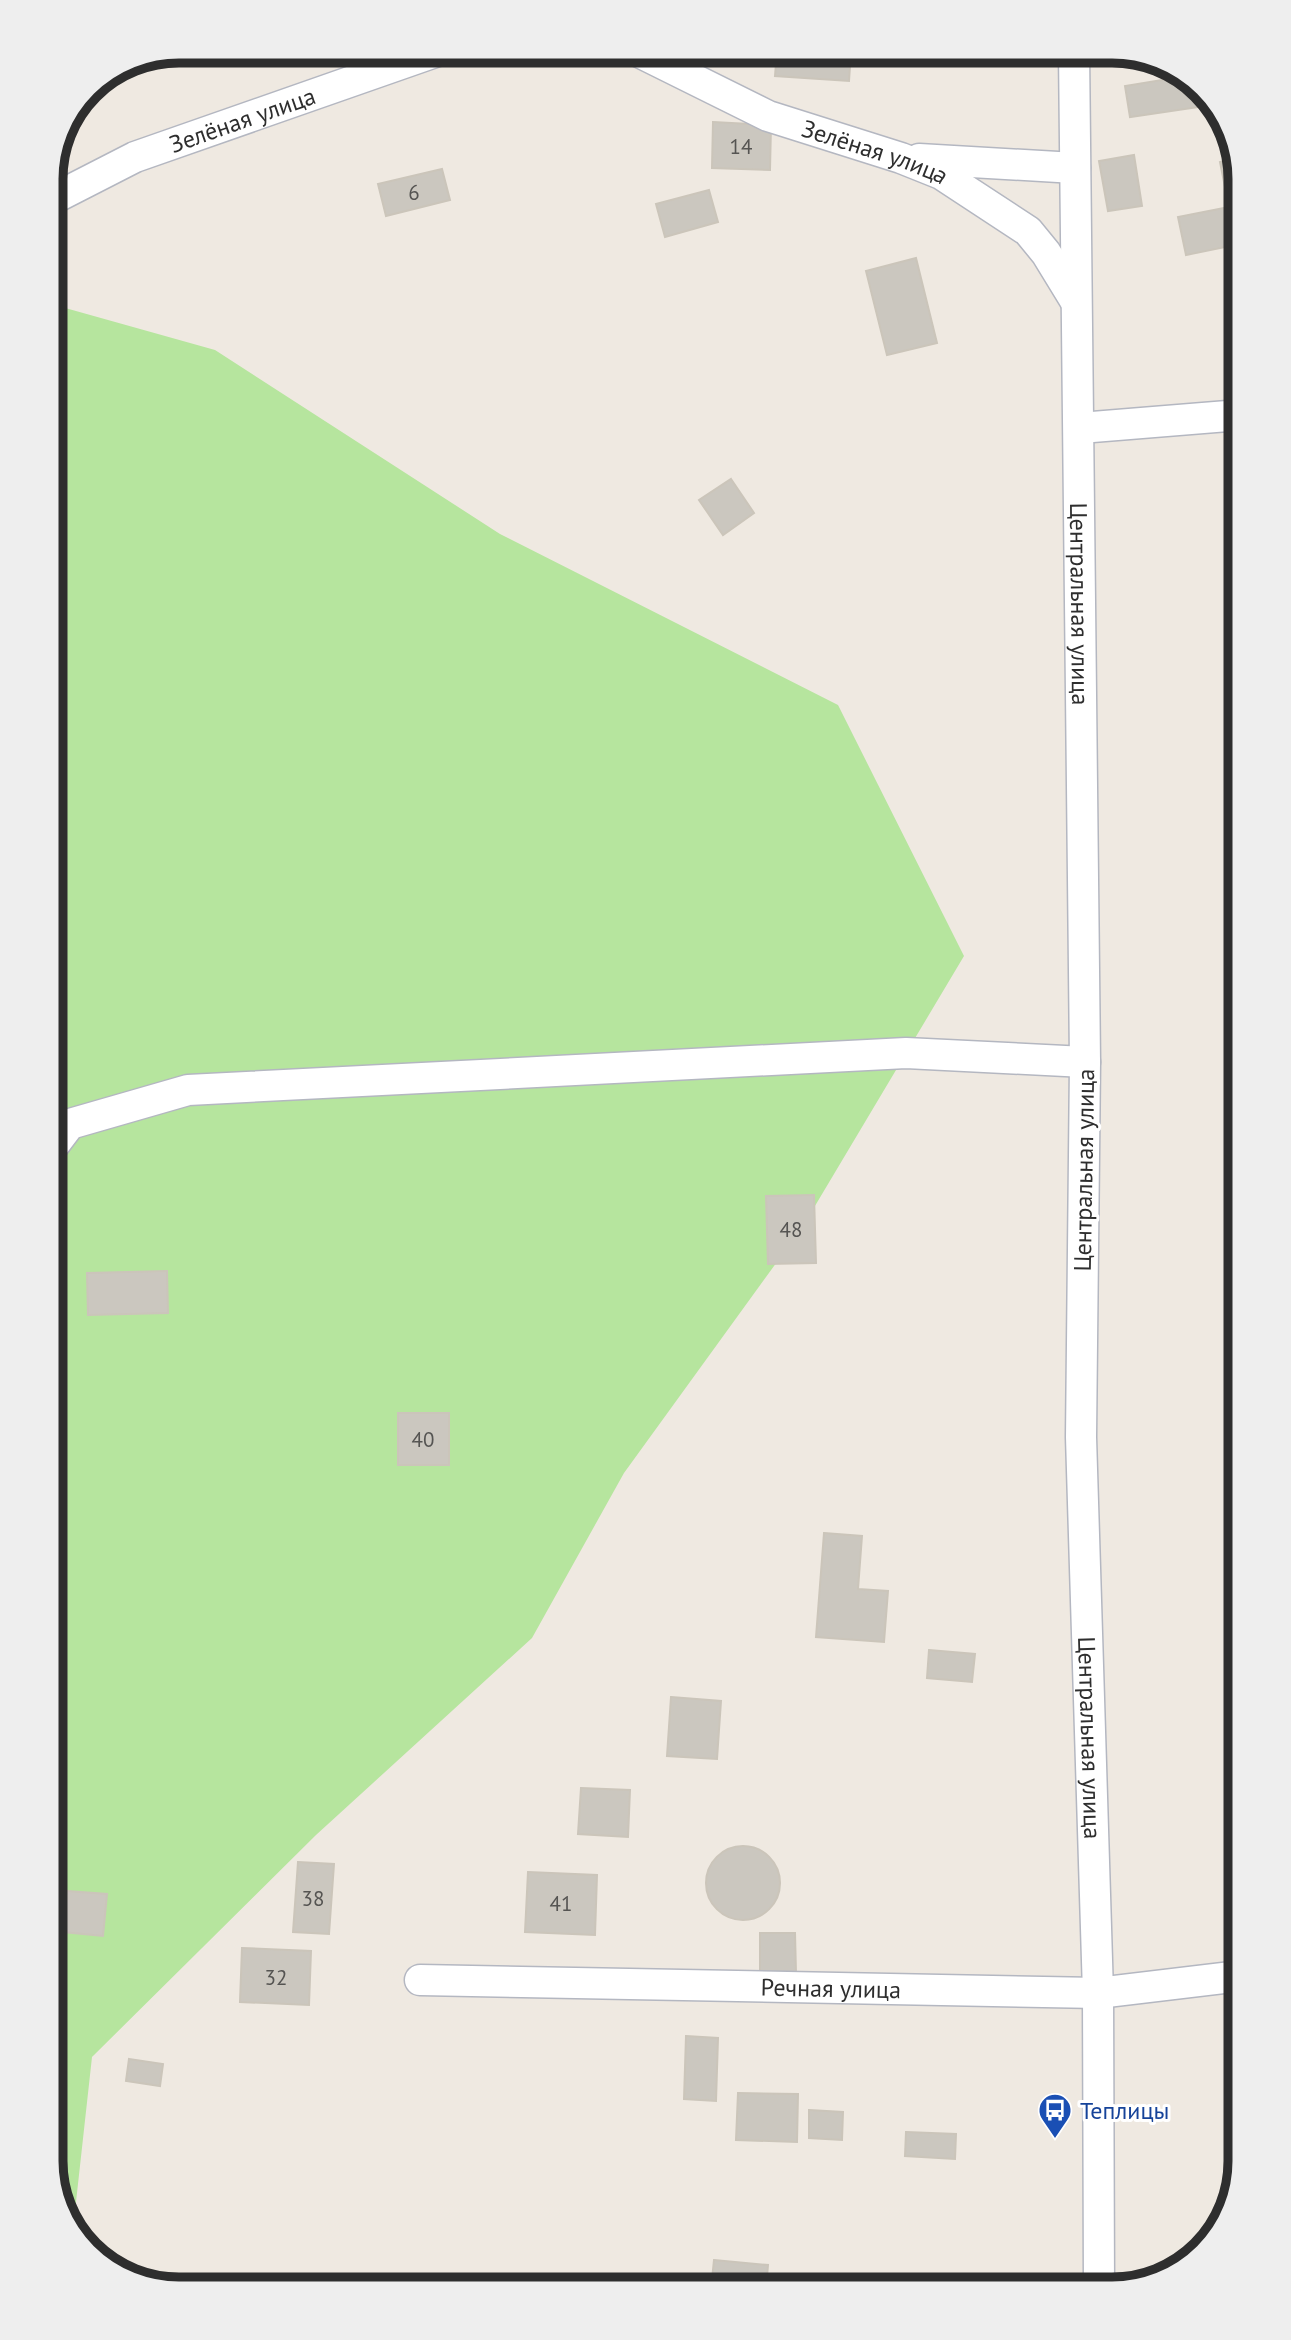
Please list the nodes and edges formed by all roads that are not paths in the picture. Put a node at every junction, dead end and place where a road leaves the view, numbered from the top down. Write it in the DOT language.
graph roads {
  1 [pos="404,63"];
  2 [pos="661,63"];
  3 [pos="1074,63"];
  4 [pos="901,158"];
  5 [pos="1075,168"];
  6 [pos="63,194"];
  7 [pos="1076,303"];
  8 [pos="1228,416"];
  9 [pos="1080,428"];
  10 [pos="1085,1062"];
  11 [pos="63,1121"];
  12 [pos="1228,1977"];
  13 [pos="420,1980"];
  14 [pos="1098,1993"];
  15 [pos="1099,2277"];
  1 -- 6 [label="street, Зелёная улица"];
  2 -- 4 [label="street, Зелёная улица"];
  3 -- 5 [label="street, Центральная улица"];
  4 -- 5 [label="street"];
  4 -- 7 [label="street, Зелёная улица"];
  5 -- 7 [label="street, Центральная улица"];
  7 -- 9 [label="street, Центральная улица"];
  8 -- 9 [label="street"];
  9 -- 10 [label="street, Центральная улица"];
  10 -- 11 [label="street"];
  10 -- 14 [label="street, Центральная улица"];
  12 -- 14 [label="street, Речная улица"];
  13 -- 14 [label="street, Речная улица"];
  14 -- 15 [label="street, Центральная улица"];
}
